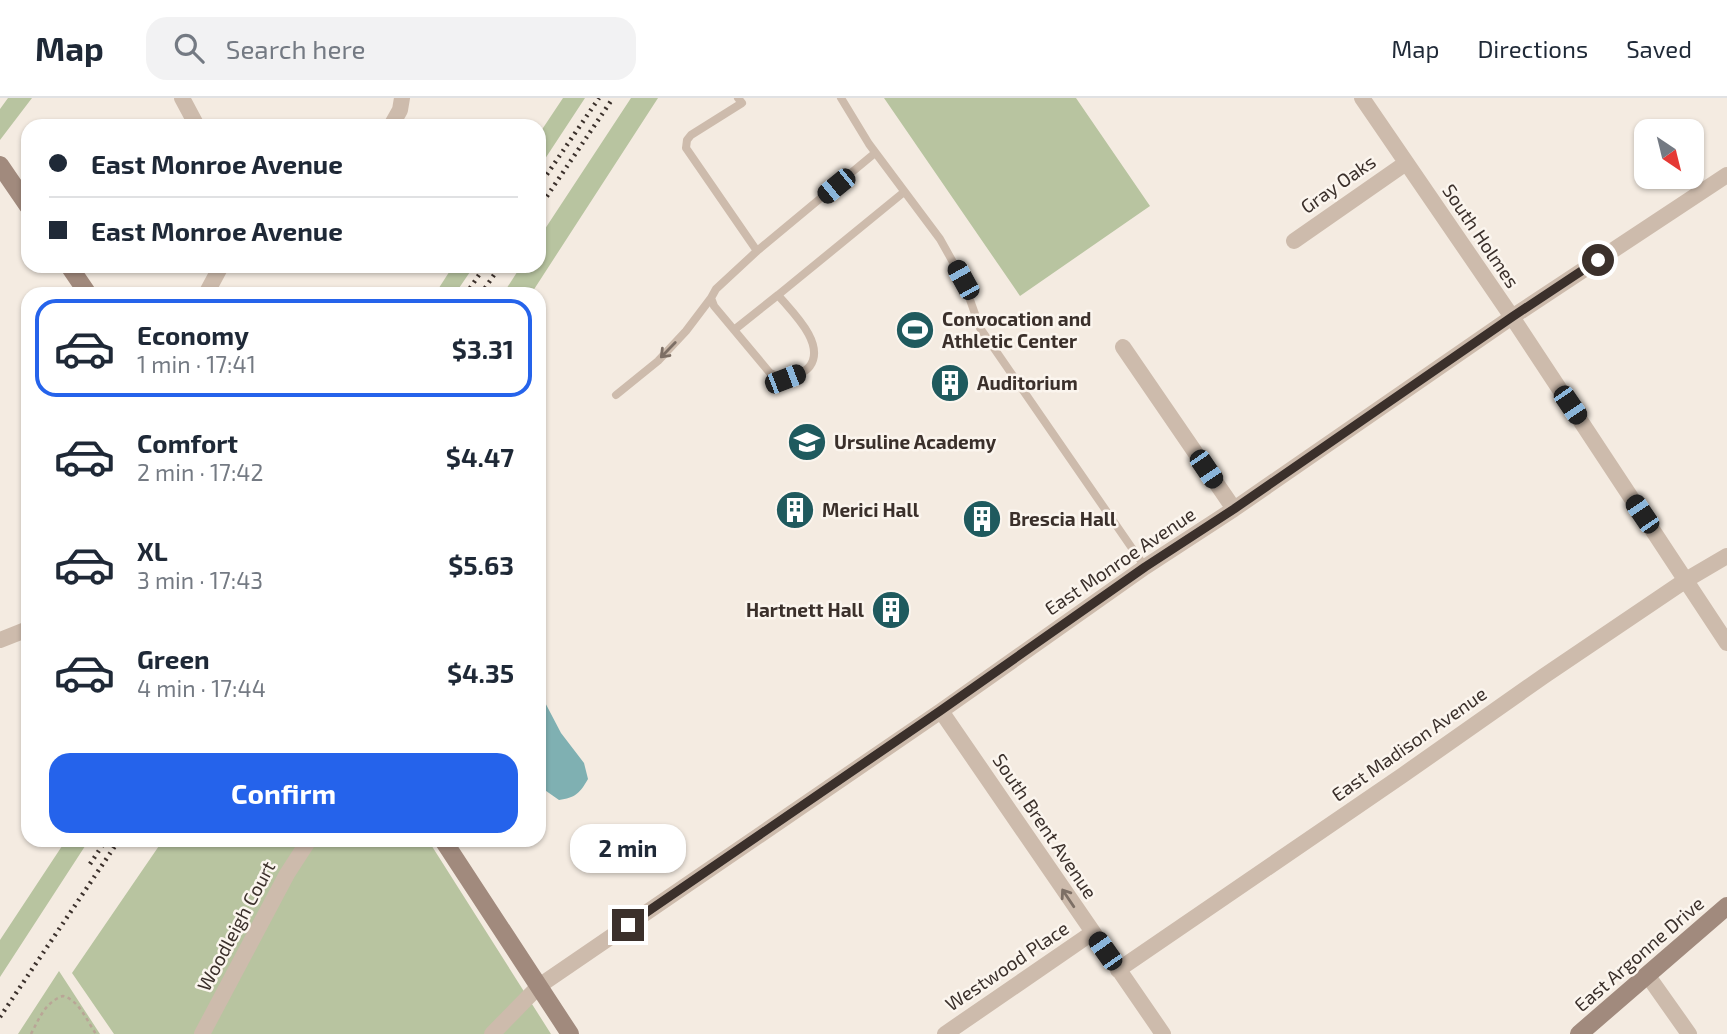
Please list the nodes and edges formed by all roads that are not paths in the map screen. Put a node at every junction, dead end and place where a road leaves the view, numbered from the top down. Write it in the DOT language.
graph roads {
  1 [pos="182,98"];
  2 [pos="402,98"];
  3 [pos="738,98"];
  4 [pos="841,98"];
  5 [pos="1383,98"];
  6 [pos="1365,103"];
  7 [pos="193,119"];
  8 [pos="395,119"];
  9 [pos="875,153"];
  10 [pos="1406,163"];
  11 [pos="0,165"];
  12 [pos="1727,175"];
  13 [pos="904,192"];
  14 [pos="21,196"];
  15 [pos="1294,240"];
  16 [pos="757,251"];
  17 [pos="778,295"];
  18 [pos="712,298"];
  19 [pos="1512,317"];
  20 [pos="734,330"];
  21 [pos="1123,347"];
  22 [pos="616,395"];
  23 [pos="1234,509"];
  24 [pos="1727,556"];
  25 [pos="1145,567"];
  26 [pos="1686,580"];
  27 [pos="21,632"];
  28 [pos="0,640"];
  29 [pos="1727,643"];
  30 [pos="940,711"];
  31 [pos="304,847"];
  32 [pos="448,847"];
  33 [pos="1727,906"];
  34 [pos="1092,933"];
  35 [pos="1118,970"];
  36 [pos="1648,976"];
  37 [pos="539,986"];
  38 [pos="202,1034"];
  39 [pos="492,1034"];
  40 [pos="570,1034"];
  41 [pos="945,1034"];
  42 [pos="1163,1034"];
  43 [pos="1579,1034"];
  44 [pos="1689,1034"];
  1 -- 7 [label="street"];
  2 -- 8 [label="street"];
  3 -- 16 [label="lane"];
  4 -- 9 [label="lane"];
  5 -- 6 [label="street"];
  6 -- 10 [label="street, South Holmes"];
  9 -- 13 [label="lane"];
  9 -- 16 [label="lane"];
  10 -- 15 [label="street, Gray Oaks"];
  10 -- 19 [label="street, South Holmes"];
  11 -- 14 [label="street"];
  12 -- 19 [label="street, East Monroe Avenue"];
  13 -- 17 [label="lane"];
  13 -- 25 [label="lane"];
  16 -- 18 [label="lane"];
  17 -- 20 [label="lane"];
  17 -- 20 [label="lane"];
  18 -- 20 [label="lane"];
  18 -- 22 [label="lane, one-way"];
  19 -- 23 [label="street, East Monroe Avenue"];
  19 -- 26 [label="street, South Holmes"];
  21 -- 23 [label="street"];
  23 -- 25 [label="street, East Monroe Avenue"];
  24 -- 26 [label="street, East Madison Avenue"];
  25 -- 30 [label="street, East Monroe Avenue"];
  26 -- 29 [label="street, South Holmes"];
  26 -- 35 [label="street, East Madison Avenue"];
  27 -- 28 [label="street"];
  34 -- 30 [label="street, South Brent Avenue, one-way"];
  30 -- 37 [label="street, East Monroe Avenue"];
  31 -- 38 [label="street, Woodleigh Court"];
  32 -- 37 [label="street"];
  33 -- 36 [label="street, East Argonne Drive"];
  34 -- 35 [label="street, South Brent Avenue"];
  34 -- 41 [label="street, Westwood Place"];
  35 -- 42 [label="street, South Brent Avenue"];
  36 -- 43 [label="street, East Argonne Drive"];
  36 -- 44 [label="street"];
  37 -- 39 [label="street, East Monroe Avenue"];
  37 -- 40 [label="street"];
}
